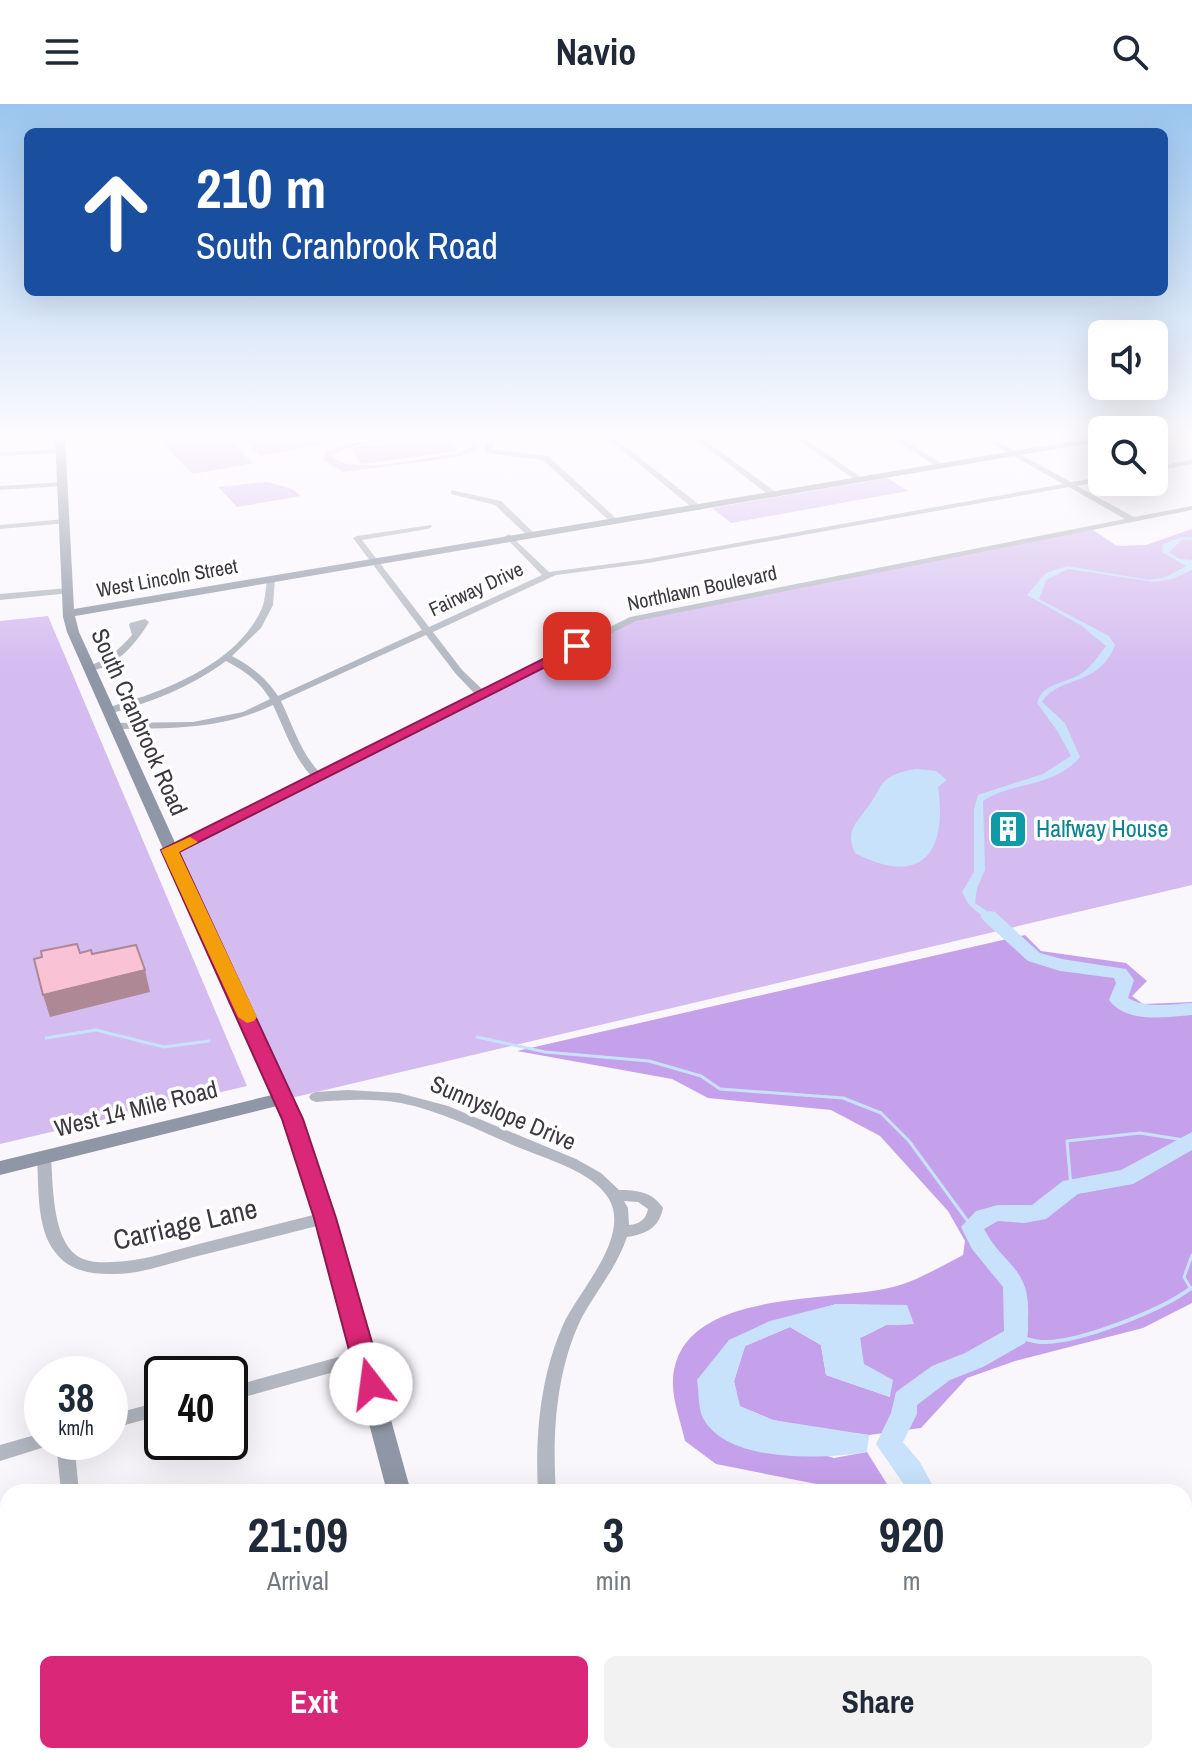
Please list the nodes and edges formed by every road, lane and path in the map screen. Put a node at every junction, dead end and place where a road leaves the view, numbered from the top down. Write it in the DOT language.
graph roads {
  1 [pos="64,513"];
  2 [pos="509,513"];
  3 [pos="608,513"];
  4 [pos="653,513"];
  5 [pos="909,513"];
  6 [pos="1122,513"];
  7 [pos="1165,513"];
  8 [pos="615,520"];
  9 [pos="1133,520"];
  10 [pos="65,521"];
  11 [pos="0,527"];
  12 [pos="428,527"];
  13 [pos="532,534"];
  14 [pos="511,538"];
  15 [pos="375,561"];
  16 [pos="548,576"];
  17 [pos="271,579"];
  18 [pos="68,591"];
  19 [pos="0,597"];
  20 [pos="69,613"];
  21 [pos="429,631"];
  22 [pos="135,633"];
  23 [pos="226,657"];
  24 [pos="89,669"];
  25 [pos="481,694"];
  26 [pos="276,701"];
  27 [pos="111,719"];
  28 [pos="318,777"];
  29 [pos="170,850"];
  30 [pos="316,1097"];
  31 [pos="284,1098"];
  32 [pos="44,1157"];
  33 [pos="0,1168"];
  34 [pos="615,1195"];
  35 [pos="325,1218"];
  36 [pos="621,1231"];
  37 [pos="364,1357"];
  38 [pos="248,1389"];
  39 [pos="24,1446"];
  40 [pos="0,1453"];
  41 [pos="67,1460"];
  42 [pos="69,1484"];
  43 [pos="397,1484"];
  44 [pos="547,1484"];
  1 -- 10 [label="street, South Cranbrook Road"];
  2 -- 13 [label="street"];
  3 -- 8 [label="street"];
  4 -- 8 [label="street, West Lincoln Street"];
  5 -- 16 [label="street, Fairway Drive"];
  6 -- 9 [label="street"];
  7 -- 9 [label="street, Northlawn Boulevard"];
  8 -- 13 [label="street, West Lincoln Street"];
  9 -- 25 [label="street, Northlawn Boulevard"];
  10 -- 11 [label="street"];
  10 -- 18 [label="street, South Cranbrook Road"];
  12 -- 15 [label="street"];
  13 -- 14 [label="street, West Lincoln Street"];
  14 -- 15 [label="street, West Lincoln Street"];
  14 -- 16 [label="street"];
  15 -- 17 [label="street, West Lincoln Street"];
  15 -- 21 [label="street"];
  16 -- 21 [label="street, Fairway Drive"];
  17 -- 20 [label="street, West Lincoln Street"];
  17 -- 23 [label="street"];
  18 -- 19 [label="street"];
  18 -- 20 [label="street, South Cranbrook Road"];
  20 -- 24 [label="street, South Cranbrook Road"];
  21 -- 25 [label="street"];
  21 -- 26 [label="street, Fairway Drive"];
  22 -- 24 [label="street"];
  23 -- 26 [label="street"];
  23 -- 27 [label="street"];
  24 -- 27 [label="street, South Cranbrook Road"];
  25 -- 28 [label="street, Northlawn Boulevard"];
  26 -- 27 [label="street, Fairway Drive"];
  26 -- 28 [label="street"];
  27 -- 29 [label="street, South Cranbrook Road"];
  28 -- 29 [label="street, Northlawn Boulevard"];
  29 -- 31 [label="street, South Cranbrook Road"];
  30 -- 34 [label="street, Sunnyslope Drive"];
  31 -- 32 [label="street, West 14 Mile Road"];
  31 -- 35 [label="street, South Cranbrook Road"];
  32 -- 33 [label="street, West 14 Mile Road"];
  32 -- 35 [label="street, Carriage Lane"];
  34 -- 36 [label="street"];
  34 -- 36 [label="street, Sunnyslope Drive"];
  35 -- 37 [label="street, South Cranbrook Road"];
  36 -- 44 [label="street"];
  37 -- 38 [label="street"];
  37 -- 43 [label="street, South Cranbrook Road"];
  39 -- 40 [label="street"];
  41 -- 42 [label="street"];
}
